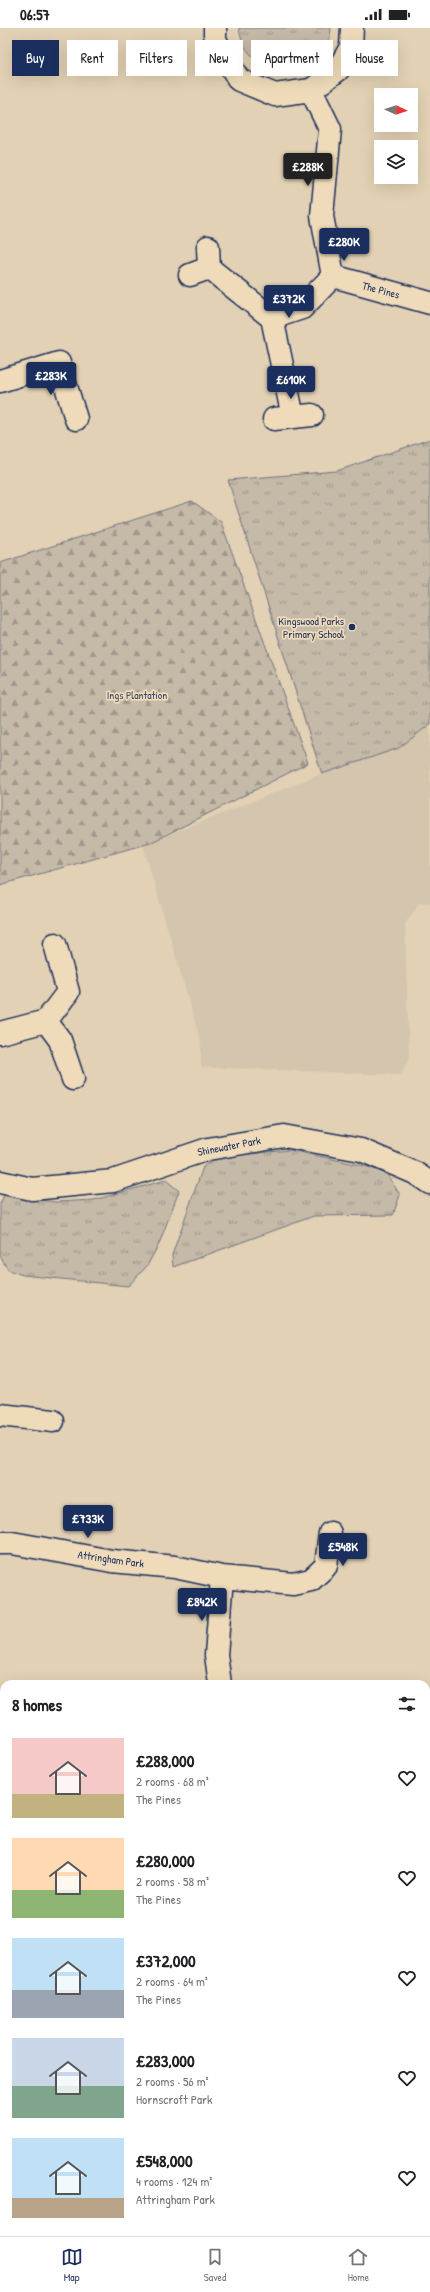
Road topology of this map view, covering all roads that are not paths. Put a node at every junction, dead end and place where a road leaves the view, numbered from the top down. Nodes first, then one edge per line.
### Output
1 (215, 28) edge
2 (352, 28) edge
3 (311, 90) junction
4 (202, 263) dead end
5 (333, 276) junction
6 (430, 303) edge
7 (272, 318) junction
8 (0, 381) edge
9 (293, 417) dead end
10 (76, 419) dead end
11 (55, 944) dead end
12 (46, 1022) junction
13 (0, 1032) edge
14 (73, 1079) dead end
15 (0, 1182) edge
16 (430, 1184) edge
17 (0, 1415) edge
18 (53, 1421) dead end
19 (330, 1533) dead end
20 (0, 1543) edge
21 (222, 1578) junction
22 (219, 1680) edge

1 - 3 street
2 - 3 street
3 - 5 street
4 - 7 street
5 - 6 street, The Pines
5 - 7 street
7 - 9 street
8 - 10 street
11 - 12 street
12 - 13 street
12 - 14 street
15 - 16 street, Shinewater Park
17 - 18 street
19 - 21 street
20 - 21 street, Attringham Park
21 - 22 street

